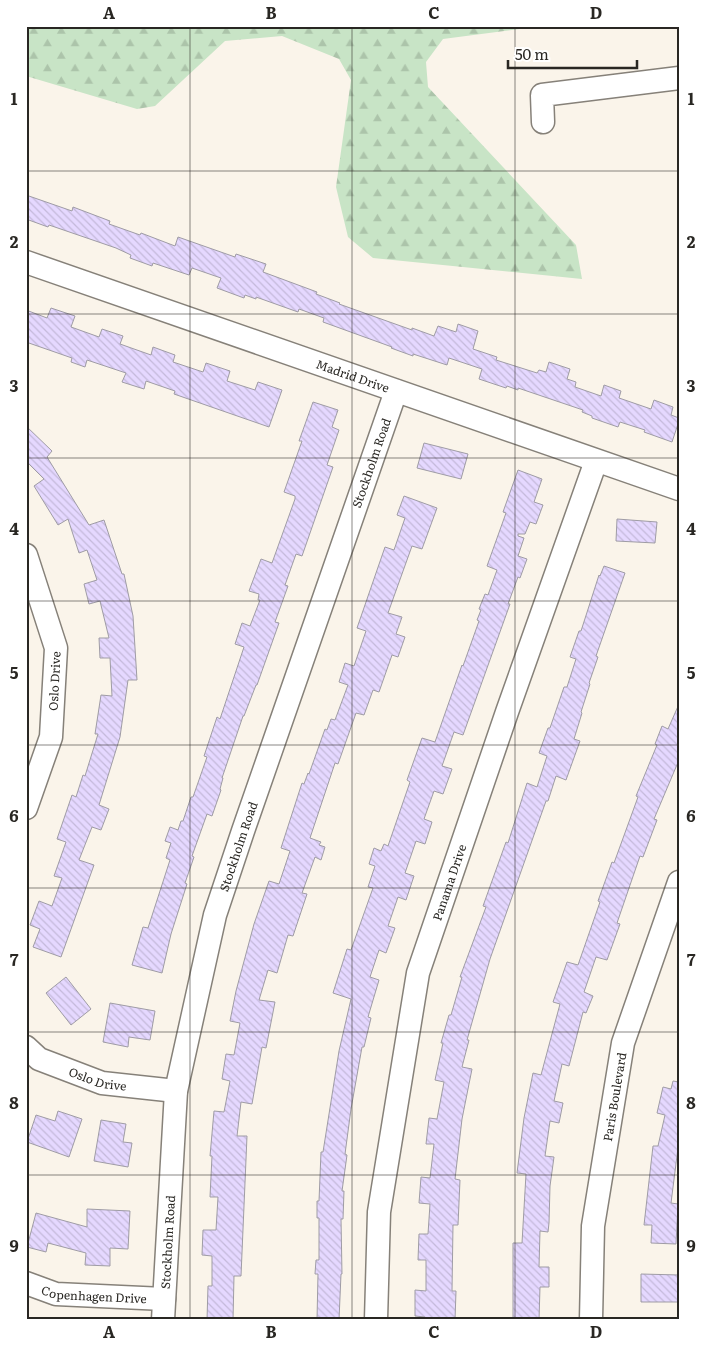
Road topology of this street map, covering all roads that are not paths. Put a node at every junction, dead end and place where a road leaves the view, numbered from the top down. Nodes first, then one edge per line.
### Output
1 (679, 78) edge
2 (543, 122) dead end
3 (26, 262) edge
4 (396, 391) junction
5 (596, 461) junction
6 (679, 489) edge
7 (26, 555) edge
8 (26, 808) edge
9 (679, 882) edge
10 (26, 1047) edge
11 (176, 1091) junction
12 (26, 1283) edge
13 (163, 1310) edge
14 (376, 1320) edge
15 (591, 1320) edge

1 - 2 street
3 - 4 street, Madrid Drive
4 - 5 street, Madrid Drive
4 - 11 street, Stockholm Road
5 - 6 street, Madrid Drive
5 - 14 street, Panama Drive
7 - 8 street, Oslo Drive
9 - 15 street, Paris Boulevard
10 - 11 street, Oslo Drive
11 - 13 street, Stockholm Road
12 - 13 street, Copenhagen Drive

